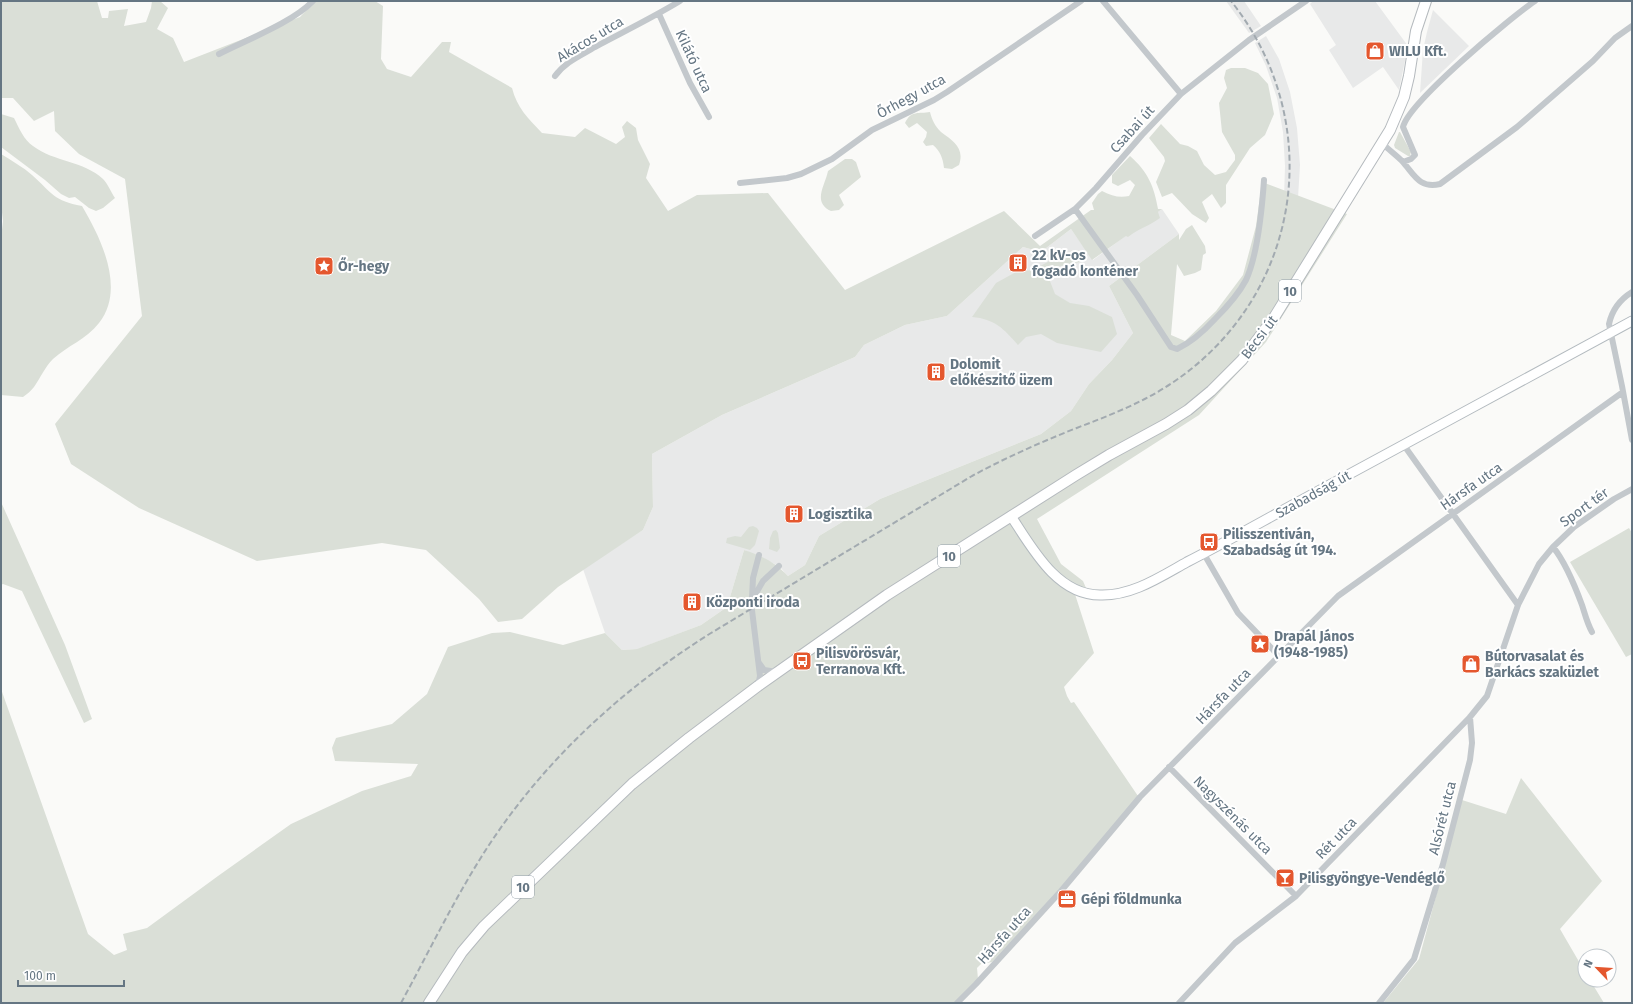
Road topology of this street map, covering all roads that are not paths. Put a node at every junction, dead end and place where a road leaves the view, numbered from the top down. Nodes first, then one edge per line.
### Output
1 (313, 1) edge
2 (680, 1) edge
3 (1081, 1) edge
4 (1103, 1) edge
5 (1306, 1) edge
6 (1426, 1) edge
7 (1535, 1) edge
8 (659, 14) junction
9 (1632, 26) edge
10 (218, 54) dead end
11 (555, 76) dead end
12 (1181, 94) junction
13 (709, 117) dead end
14 (1382, 144) junction
15 (1403, 162) junction
16 (1264, 180) dead end
17 (740, 183) dead end
18 (1075, 209) junction
19 (1035, 236) dead end
20 (1632, 292) edge
21 (1632, 321) edge
22 (1609, 333) junction
23 (1623, 392) junction
24 (1632, 440) edge
25 (1403, 444) junction
26 (1632, 489) edge
27 (1452, 514) junction
28 (1011, 516) junction
29 (1553, 547) junction
30 (1204, 554) junction
31 (759, 555) dead end
32 (1540, 564) joint
33 (779, 566) dead end
34 (751, 602) junction
35 (1518, 605) junction
36 (1592, 632) dead end
37 (1279, 656) junction
38 (759, 663) junction
39 (777, 672) junction
40 (758, 686) junction
41 (1470, 717) junction
42 (1169, 767) junction
43 (1296, 896) junction
44 (429, 1003) edge
45 (957, 1003) edge
46 (1179, 1003) edge
47 (1379, 1003) edge

1 - 10 street
2 - 8 street, Akácos utca
3 - 17 street, Őrhegy utca
4 - 12 street
5 - 12 street, Csabai út
6 - 14 main road, Bécsi út / 10
7 - 15 street
8 - 11 street, Akácos utca
8 - 13 street, Kilátó utca
9 - 15 street
12 - 18 street, Csabai út
14 - 15 street
14 - 28 main road, Bécsi út / 10
16 - 18 street
18 - 19 street, Csabai út
20 - 22 street
21 - 22 main road, Szabadság út
22 - 23 street
22 - 25 main road, Szabadság út
23 - 24 street
23 - 27 street, Hársfa utca
25 - 27 street
25 - 30 main road, Szabadság út
26 - 29 street, Sport tér
27 - 35 street
27 - 37 street, Hársfa utca
28 - 30 main road, Szabadság út
28 - 39 main road, 10
29 - 32 street, Sport tér
29 - 36 street
30 - 37 street
31 - 34 street
32 - 35 street, Rét utca
33 - 34 street
34 - 38 street
35 - 41 street, Rét utca
37 - 42 street, Hársfa utca
38 - 39 street
38 - 40 street
39 - 40 main road, 10
40 - 44 main road, 10
41 - 43 street, Rét utca
41 - 47 street, Alsórét utca
42 - 43 street, Nagyszénás utca
42 - 45 street, Hársfa utca
43 - 46 street, Rét utca

